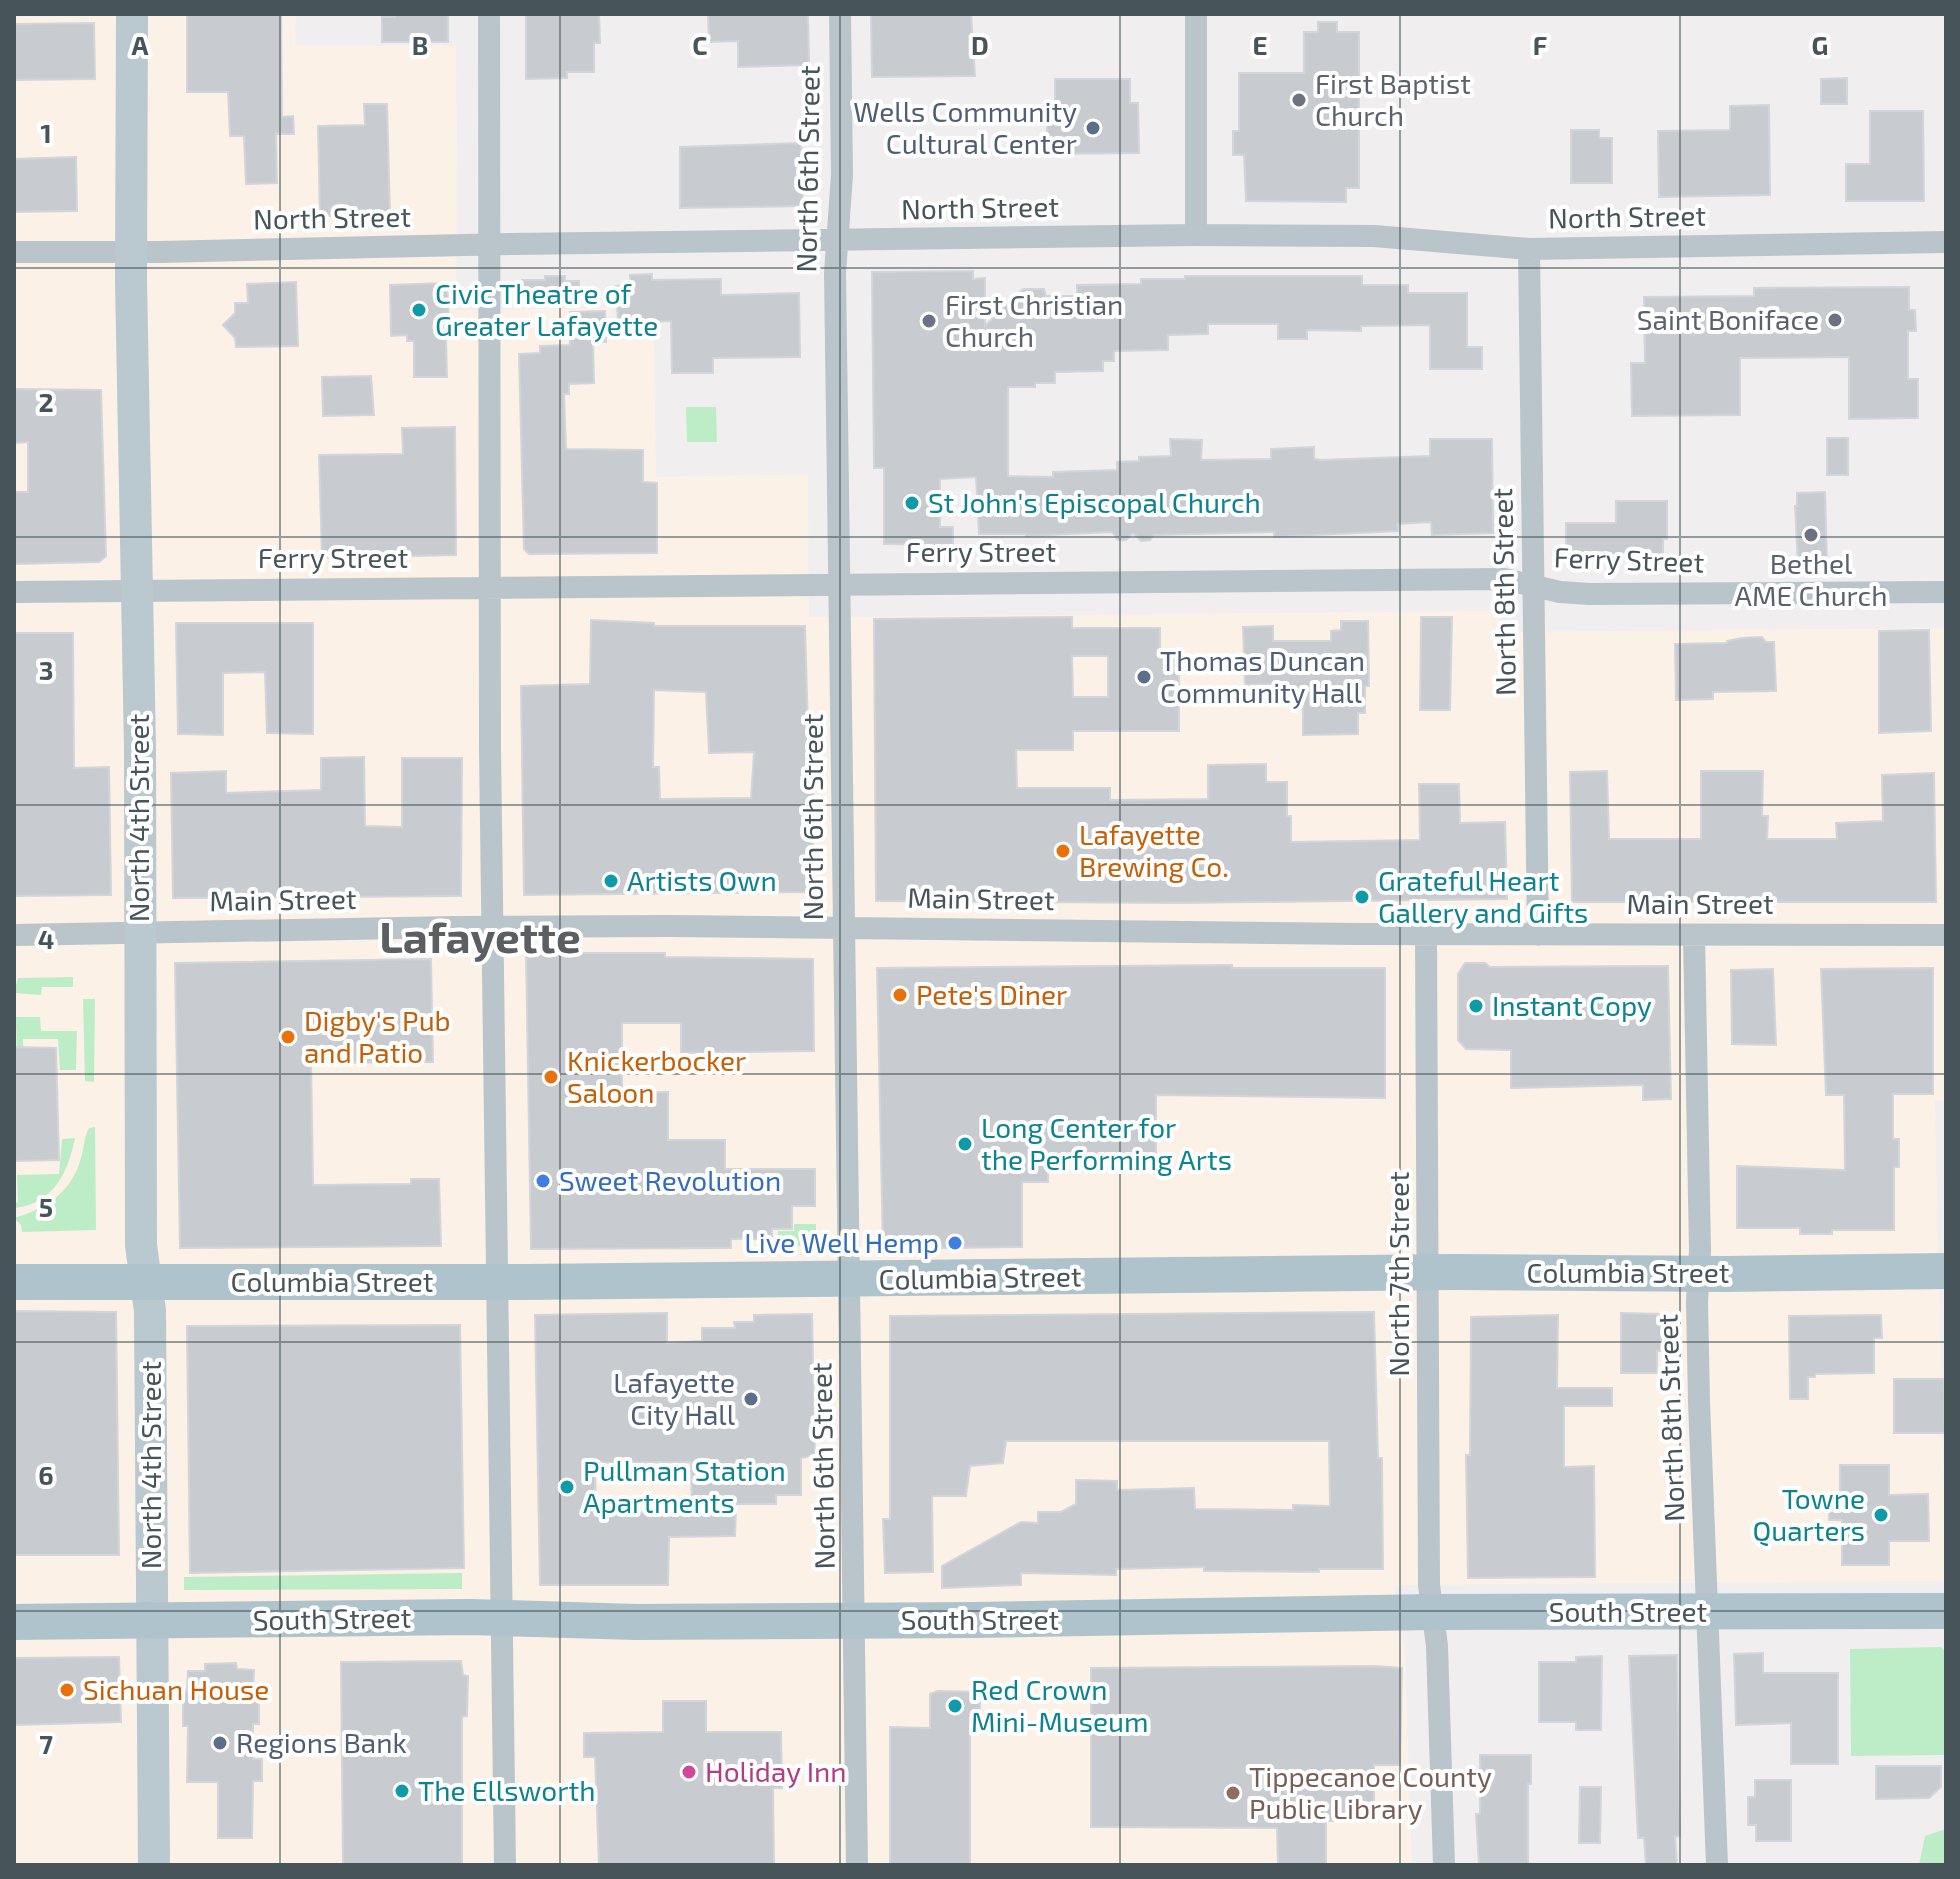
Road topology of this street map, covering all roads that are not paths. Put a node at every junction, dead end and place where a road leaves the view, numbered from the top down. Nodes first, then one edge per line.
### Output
1 (132, 14) edge
2 (489, 14) edge
3 (840, 14) edge
4 (1196, 14) edge
5 (1196, 235) junction
6 (838, 239) junction
7 (1946, 242) edge
8 (490, 244) junction
9 (1529, 249) junction
10 (14, 252) edge
11 (131, 252) junction
12 (840, 584) junction
13 (1532, 585) junction
14 (489, 587) junction
15 (137, 590) junction
16 (14, 592) edge
17 (1946, 592) edge
18 (492, 927) junction
19 (843, 927) junction
20 (140, 933) junction
21 (14, 935) edge
22 (1426, 935) junction
23 (1538, 935) junction
24 (1694, 935) junction
25 (1946, 935) edge
26 (1946, 1271) edge
27 (1429, 1273) junction
28 (1699, 1273) junction
29 (849, 1279) junction
30 (14, 1282) edge
31 (145, 1282) junction
32 (497, 1282) junction
33 (1946, 1611) edge
34 (1433, 1612) junction
35 (1706, 1612) junction
36 (500, 1617) junction
37 (153, 1620) junction
38 (856, 1621) junction
39 (14, 1622) edge
40 (154, 1865) edge
41 (505, 1865) edge
42 (857, 1865) edge
43 (1444, 1865) edge
44 (1717, 1865) edge

1 - 11 street, North 4th Street
2 - 8 street
3 - 6 street, North 6th Street
4 - 5 street
5 - 6 street, North Street
5 - 9 street, North Street
6 - 8 street, North Street
6 - 12 street, North 6th Street
7 - 9 street, North Street
8 - 11 street, North Street
8 - 14 street
9 - 13 street, North 8th Street
10 - 11 street, North Street
11 - 15 street, North 4th Street
12 - 13 street, Ferry Street
12 - 14 street, Ferry Street
12 - 19 street, North 6th Street
13 - 17 street, Ferry Street
13 - 23 street, North 8th Street
14 - 15 street, Ferry Street
14 - 18 street
15 - 16 street, Ferry Street
15 - 20 street, North 4th Street
18 - 19 street, Main Street
18 - 20 street, Main Street
18 - 32 street
19 - 22 street, Main Street
19 - 29 street, North 6th Street
20 - 21 street, Main Street
20 - 31 street, North 4th Street
22 - 23 street, Main Street
22 - 27 street, North 7th Street
23 - 24 street, Main Street
24 - 25 street, Main Street
24 - 28 street, North 8th Street
26 - 28 main road, Columbia Street
27 - 28 main road, Columbia Street
27 - 29 main road, Columbia Street
27 - 34 street, North 7th Street
28 - 35 street, North 8th Street
29 - 32 main road, Columbia Street
29 - 38 street, North 6th Street
30 - 31 main road, Columbia Street
31 - 32 main road, Columbia Street
31 - 37 street, North 4th Street
32 - 36 street
33 - 35 main road, South Street
34 - 35 main road, South Street
34 - 38 main road, South Street
34 - 43 street, North 7th Street
35 - 44 street, North 8th Street
36 - 37 main road, South Street
36 - 38 main road, South Street
36 - 41 street
37 - 39 main road, South Street
37 - 40 street, North 4th Street
38 - 42 street, North 6th Street

